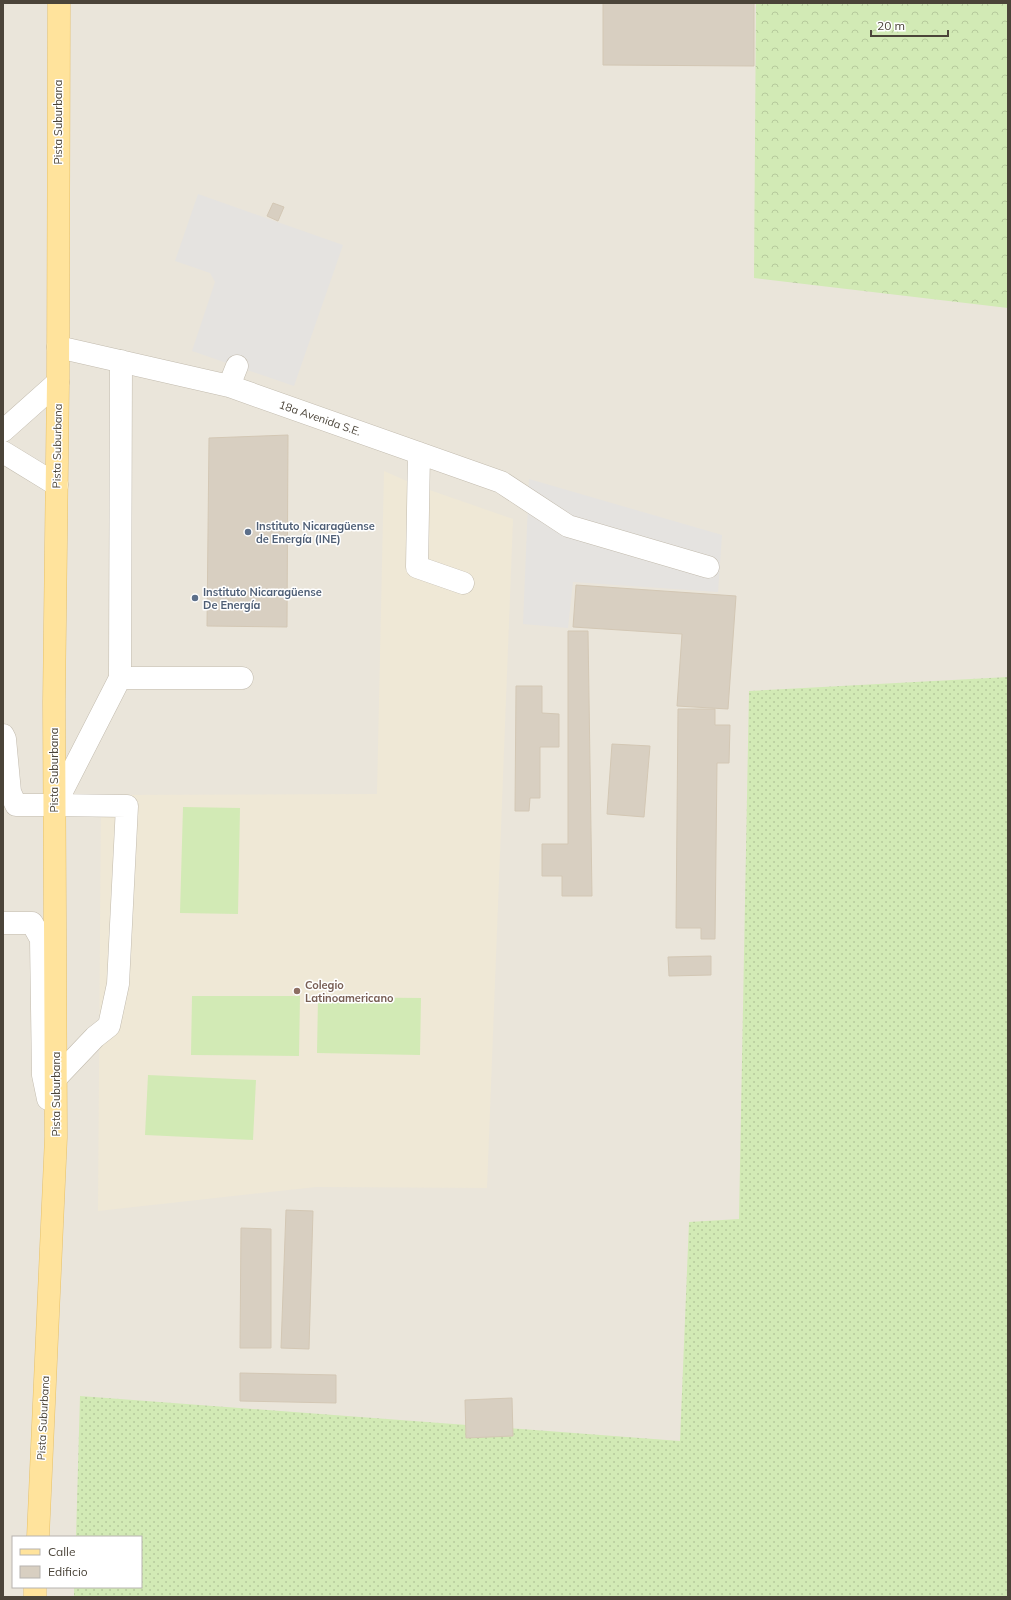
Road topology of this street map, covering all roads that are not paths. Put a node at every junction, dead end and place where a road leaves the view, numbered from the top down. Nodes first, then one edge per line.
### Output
1 (58, 3) edge
2 (58, 347) junction
3 (121, 361) junction
4 (237, 366) dead end
5 (58, 382) junction
6 (229, 386) junction
7 (3, 431) edge
8 (3, 452) edge
9 (419, 453) junction
10 (57, 485) junction
11 (708, 567) dead end
12 (463, 583) dead end
13 (120, 678) junction
14 (242, 678) dead end
15 (3, 735) edge
16 (55, 805) junction
17 (3, 923) edge
18 (56, 1078) junction
19 (56, 1137) junction
20 (38, 1536) edge

1 - 2 main road, Pista Suburbana
2 - 3 street, 18a Avenida S.E.
2 - 5 main road, Pista Suburbana
3 - 6 street, 18a Avenida S.E.
3 - 13 street
4 - 6 street
5 - 7 street
5 - 10 main road, Pista Suburbana
6 - 9 street, 18a Avenida S.E.
8 - 10 street
9 - 11 street, 18a Avenida S.E.
9 - 12 street
10 - 16 main road, Pista Suburbana
13 - 14 street
13 - 16 street
15 - 16 street
16 - 18 main road, Pista Suburbana
16 - 18 street
17 - 19 street
18 - 19 main road, Pista Suburbana
19 - 20 main road, Pista Suburbana

